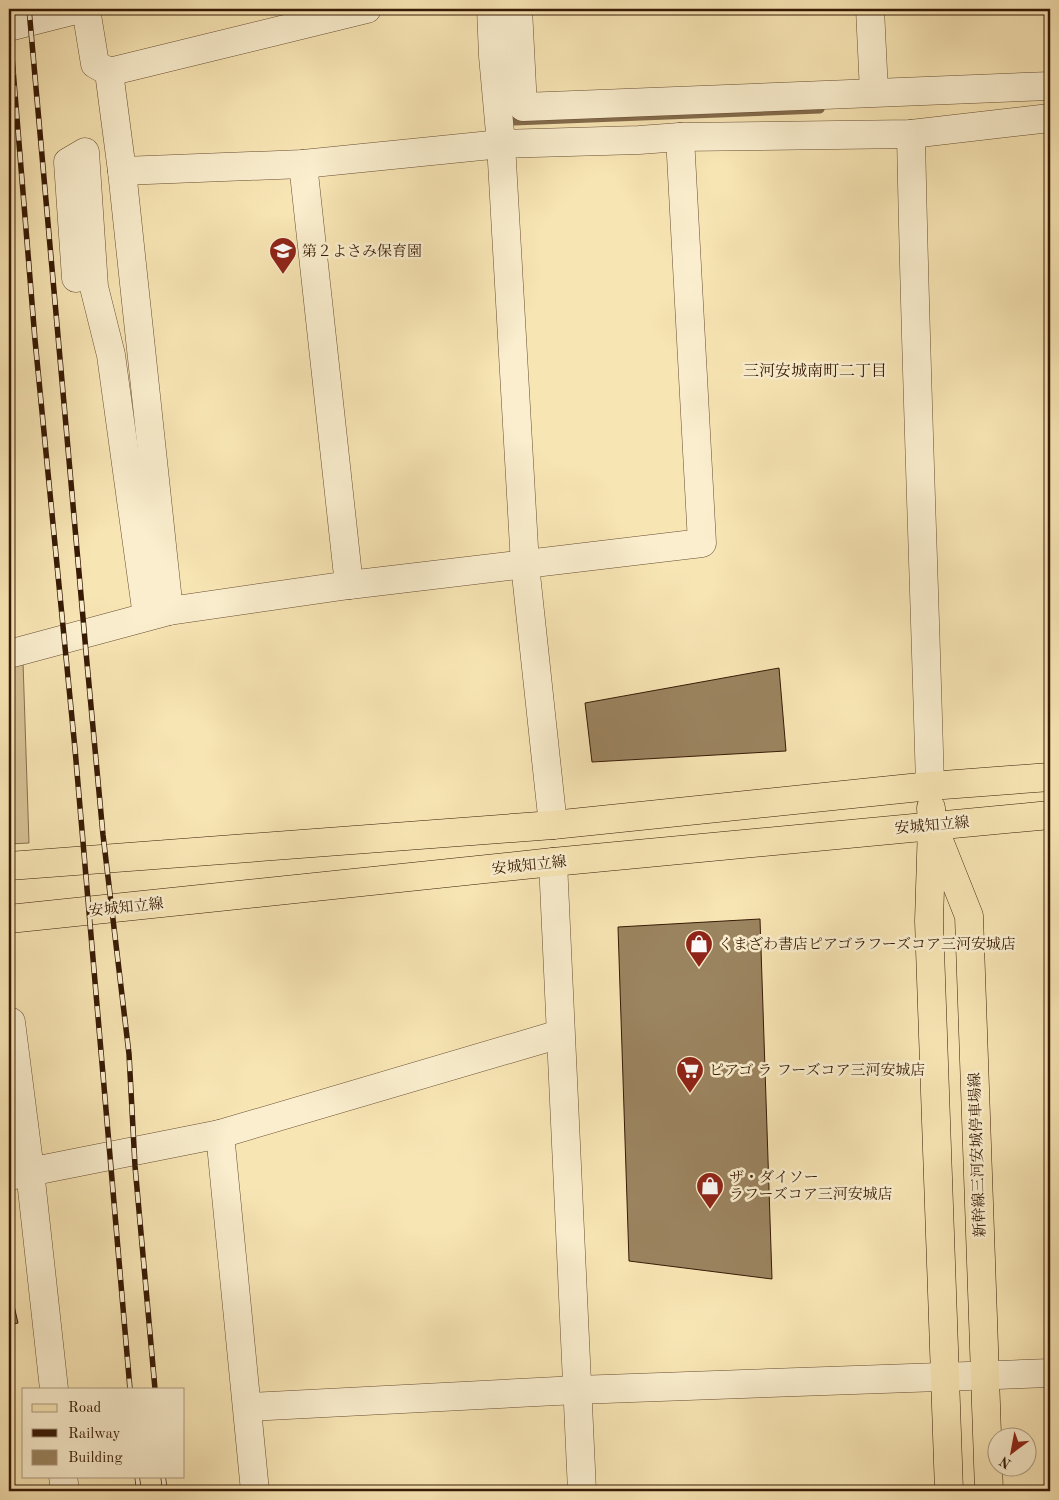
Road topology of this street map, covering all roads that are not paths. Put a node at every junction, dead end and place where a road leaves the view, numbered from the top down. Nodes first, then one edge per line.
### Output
1 (80, 9) edge
2 (86, 9) edge
3 (366, 9) edge
4 (491, 9) edge
5 (518, 9) edge
6 (870, 9) edge
7 (9, 27) edge
8 (109, 72) junction
9 (1050, 86) edge
10 (874, 92) junction
11 (1050, 118) edge
12 (911, 134) junction
13 (680, 137) junction
14 (501, 144) junction
15 (303, 164) junction
16 (122, 172) junction
17 (76, 278) dead end
18 (525, 565) junction
19 (349, 585) junction
20 (158, 613) junction
21 (9, 654) edge
22 (1050, 776) edge
23 (930, 786) junction
24 (1050, 814) edge
25 (553, 825) junction
26 (932, 825) junction
27 (553, 862) junction
28 (9, 866) edge
29 (9, 919) edge
30 (9, 1020) edge
31 (560, 1034) junction
32 (220, 1134) junction
33 (19, 1174) edge
34 (1050, 1373) edge
35 (985, 1375) junction
36 (944, 1377) junction
37 (54, 1388) edge
38 (577, 1390) junction
39 (248, 1407) junction
40 (63, 1478) edge
41 (65, 1491) edge
42 (255, 1491) edge
43 (582, 1491) edge
44 (949, 1491) edge
45 (989, 1491) edge

1 - 7 street
2 - 8 street
3 - 8 street
4 - 14 street
5 - 10 street
6 - 10 street
8 - 16 street
9 - 10 street
11 - 12 street
12 - 13 street
12 - 23 street
13 - 14 street
13 - 18 street
14 - 15 street
14 - 18 street
15 - 16 street
15 - 19 street
16 - 20 street
17 - 20 street
18 - 19 street
18 - 25 street
19 - 20 street
20 - 21 street
22 - 23 main road
23 - 25 main road
23 - 26 main road, 新幹線三河安城停車場線
24 - 26 main road, 安城知立線
25 - 28 main road
26 - 27 main road, 安城知立線
26 - 35 main road, 新幹線三河安城停車場線
26 - 36 main road, 新幹線三河安城停車場線
27 - 29 main road, 安城知立線
27 - 31 street
30 - 33 street
31 - 32 street
31 - 38 street
32 - 33 street
32 - 39 street
33 - 37 street
34 - 35 street
35 - 36 street
35 - 45 main road, 新幹線三河安城停車場線
36 - 38 street
36 - 44 main road, 新幹線三河安城停車場線
38 - 39 street
38 - 43 street
39 - 42 street
40 - 41 street

